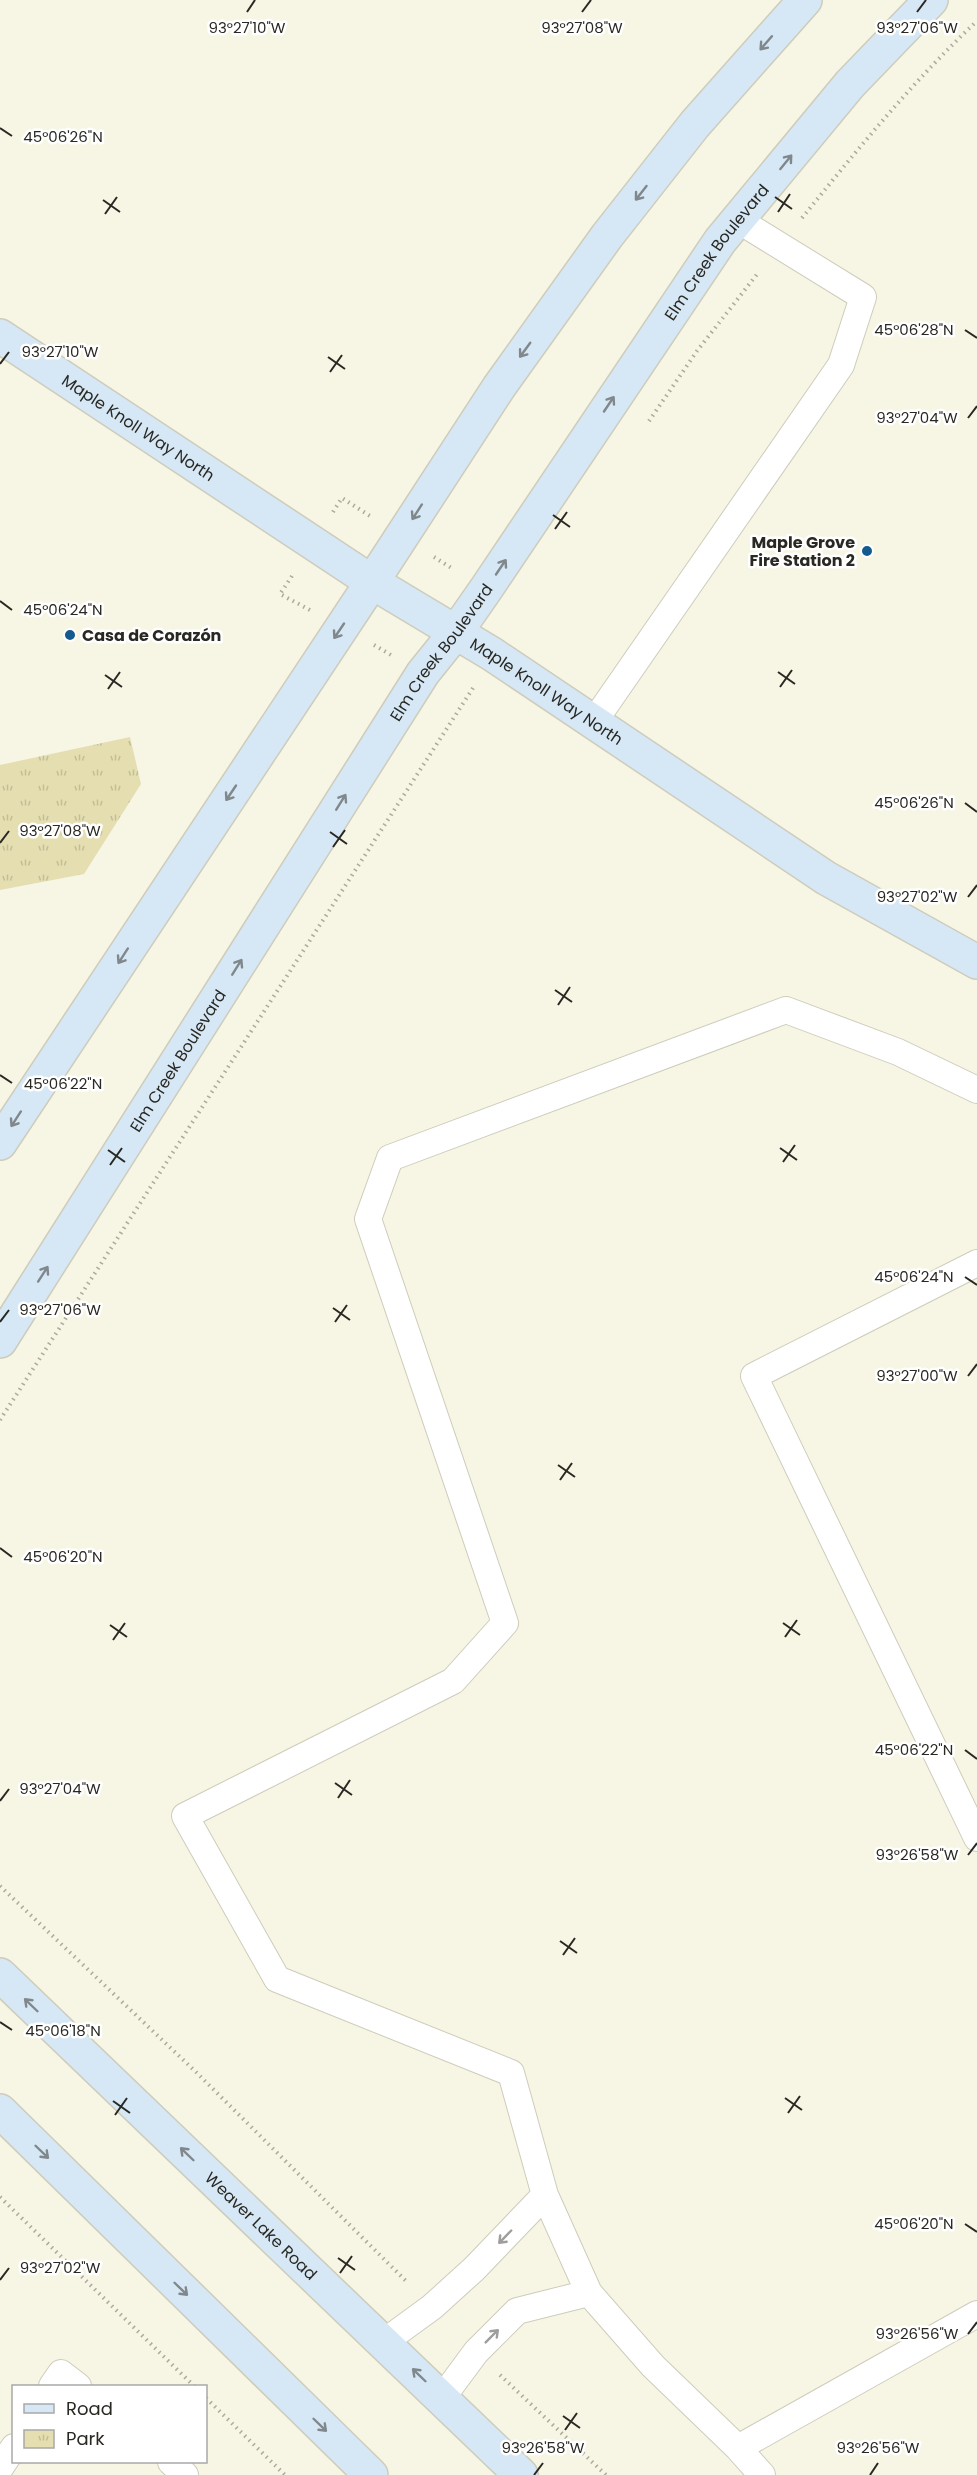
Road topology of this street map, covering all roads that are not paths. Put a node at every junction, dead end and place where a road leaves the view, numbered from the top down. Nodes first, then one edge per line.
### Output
1 (806, 0) edge
2 (931, 0) edge
3 (738, 220) junction
4 (0, 336) edge
5 (372, 582) junction
6 (456, 632) junction
7 (593, 723) junction
8 (977, 962) edge
9 (977, 1090) edge
10 (0, 1143) edge
11 (977, 1263) edge
12 (0, 1341) edge
13 (977, 1838) edge
14 (0, 1975) edge
15 (0, 2111) edge
16 (545, 2195) junction
17 (590, 2293) junction
18 (977, 2314) edge
19 (384, 2342) junction
20 (442, 2398) junction
21 (738, 2448) junction
22 (12, 2450) edge
23 (0, 2468) edge
24 (371, 2475) edge
25 (521, 2475) edge
26 (762, 2475) edge

1 -> 5 main road
3 -> 2 main road, Elm Creek Boulevard
6 -> 3 main road, Elm Creek Boulevard
3 - 7 lane
4 - 5 main road, Maple Knoll Way North
5 - 6 main road, Maple Knoll Way North
5 -> 10 main road
6 - 7 main road, Maple Knoll Way North
12 -> 6 main road, Elm Creek Boulevard
7 - 8 main road, Maple Knoll Way North
9 - 16 lane
11 - 13 lane
19 -> 14 main road, Weaver Lake Road
15 -> 24 main road
16 - 17 lane
16 -> 19 lane
20 -> 17 lane
17 - 21 lane
18 - 21 lane
20 -> 19 main road, Weaver Lake Road
20 - 25 main road, Weaver Lake Road
21 - 26 lane
22 - 23 lane

